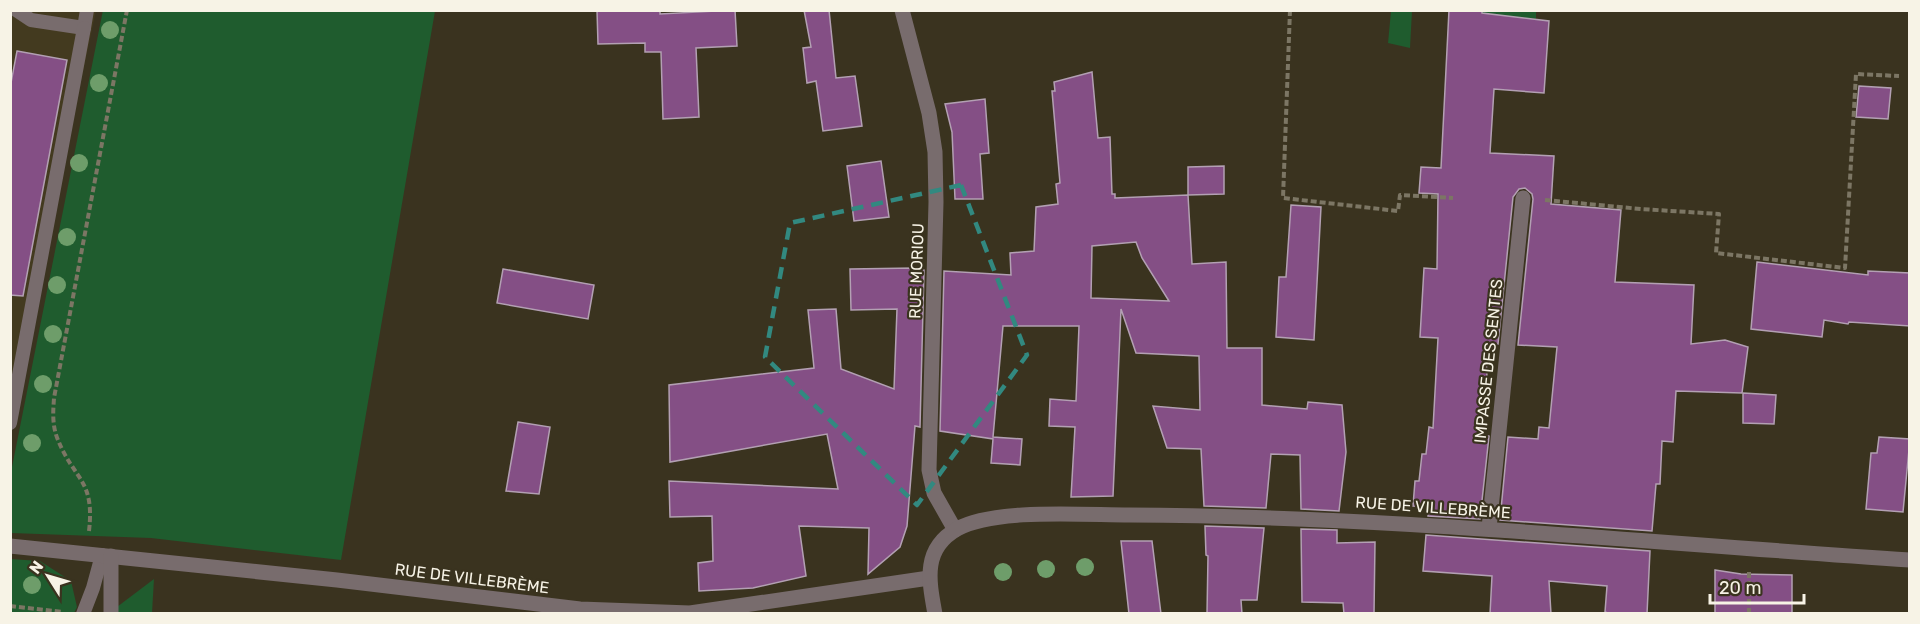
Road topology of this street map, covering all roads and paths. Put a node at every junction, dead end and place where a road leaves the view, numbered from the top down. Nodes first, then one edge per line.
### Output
1 (16, 10) edge
2 (87, 10) edge
3 (127, 10) edge
4 (902, 10) edge
5 (1290, 10) edge
6 (84, 28) junction
7 (1899, 76) dead end
8 (1453, 198) dead end
9 (1523, 198) joint
10 (10, 423) edge
11 (1489, 528) junction
12 (955, 530) junction
13 (10, 546) edge
14 (86, 554) junction
15 (106, 556) junction
16 (1910, 560) edge
17 (1749, 565) dead end
18 (929, 578) junction
19 (10, 606) edge
20 (67, 612) edge
21 (83, 614) edge
22 (111, 614) edge
23 (935, 614) edge
24 (1749, 614) edge

1 - 6 lane
2 - 6 lane
3 - 14 path
4 - 12 street, RUE MORIOU
5 - 8 path
6 - 10 lane
7 - 9 path
9 - 11 street, IMPASSE DES SENTES
11 - 12 street, RUE DE VILLEBRÈME
11 - 16 street, RUE DE VILLEBRÈME
12 - 18 street
13 - 14 street, RUE DE VILLEBRÈME
14 - 15 street, RUE DE VILLEBRÈME
15 - 18 street, RUE DE VILLEBRÈME
15 - 21 lane
15 - 22 street
17 - 24 path
18 - 23 street
19 - 20 path

